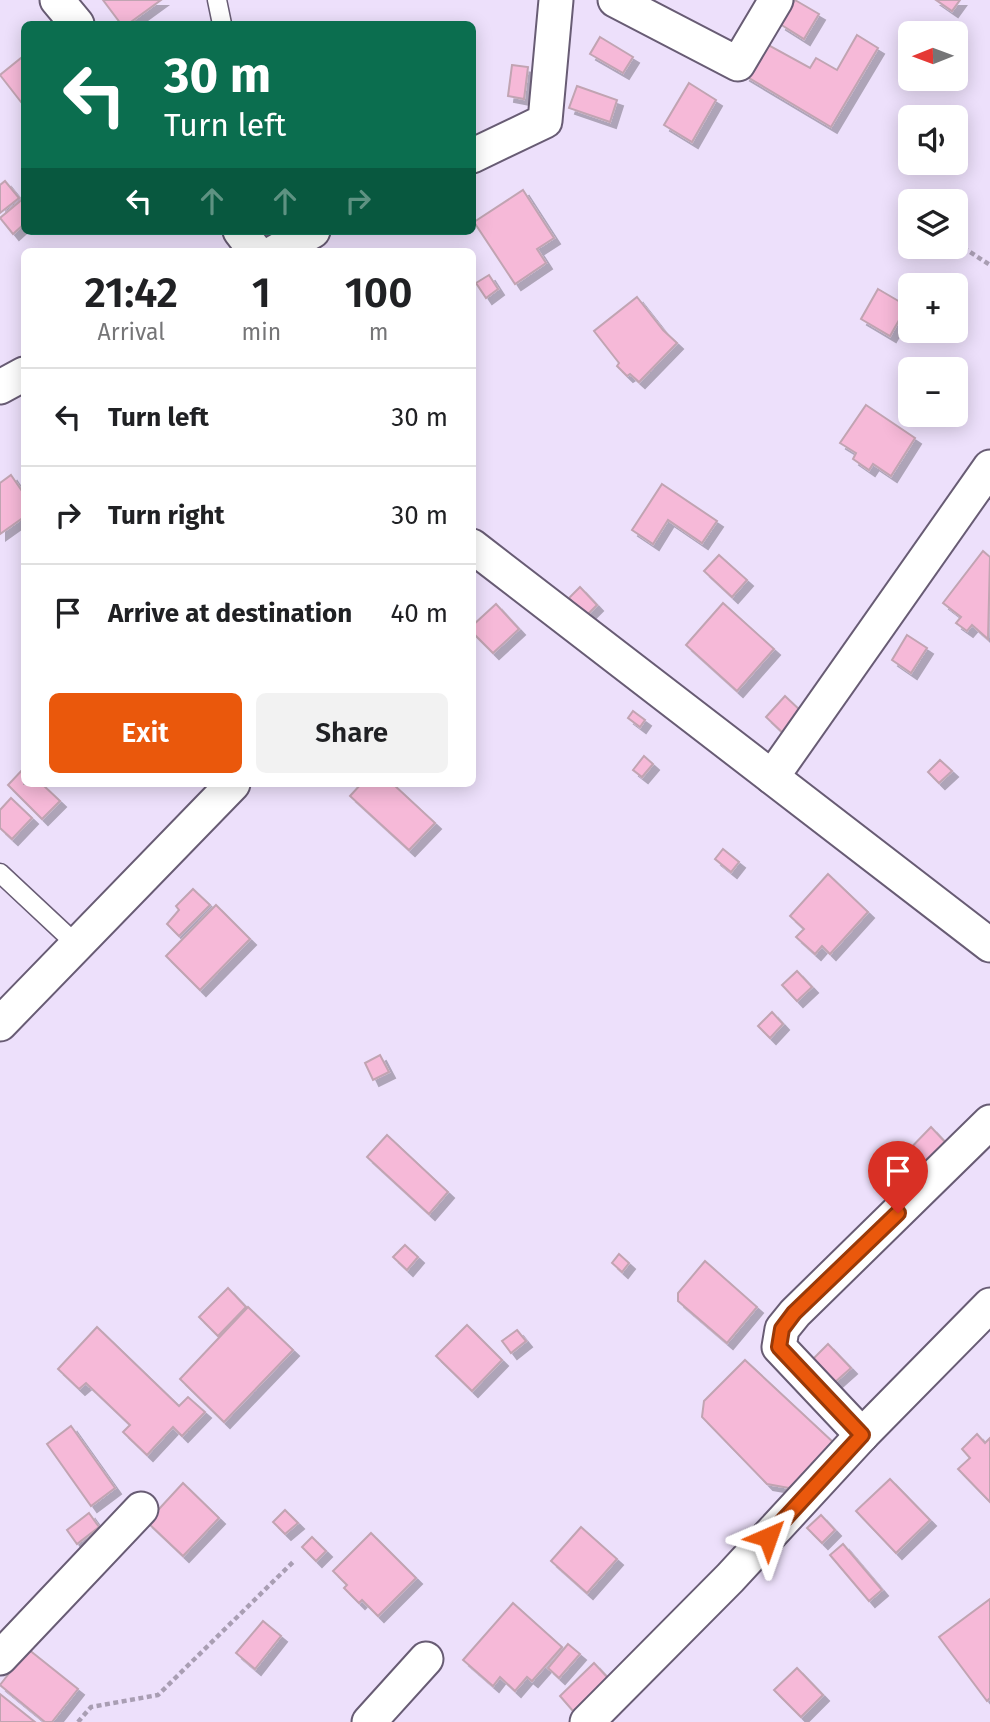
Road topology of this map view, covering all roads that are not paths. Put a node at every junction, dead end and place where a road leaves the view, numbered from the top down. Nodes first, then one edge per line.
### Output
1 (58, 0) edge
2 (218, 0) edge
3 (615, 0) edge
4 (776, 0) edge
5 (549, 2) edge
6 (75, 21) edge
7 (222, 21) edge
8 (476, 154) edge
9 (244, 235) edge
10 (306, 235) edge
11 (255, 248) edge
12 (282, 248) edge
13 (21, 376) edge
14 (0, 387) edge
15 (990, 467) edge
16 (476, 550) edge
17 (772, 777) junction
18 (230, 787) edge
19 (0, 873) edge
20 (76, 944) junction
21 (990, 945) edge
22 (0, 1024) edge
23 (990, 1122) edge
24 (990, 1305) edge
25 (862, 1435) junction
26 (141, 1509) dead end
27 (0, 1658) edge
28 (426, 1660) dead end
29 (369, 1722) edge
30 (587, 1722) edge

1 - 6 street
2 - 7 lane
3 - 4 street
5 - 8 street
9 - 11 street
10 - 12 street
13 - 14 street
15 - 17 street
16 - 17 street
17 - 21 street
18 - 20 street
19 - 20 lane
20 - 22 street
23 - 25 street
24 - 25 street
25 - 30 street
26 - 27 street
28 - 29 street

